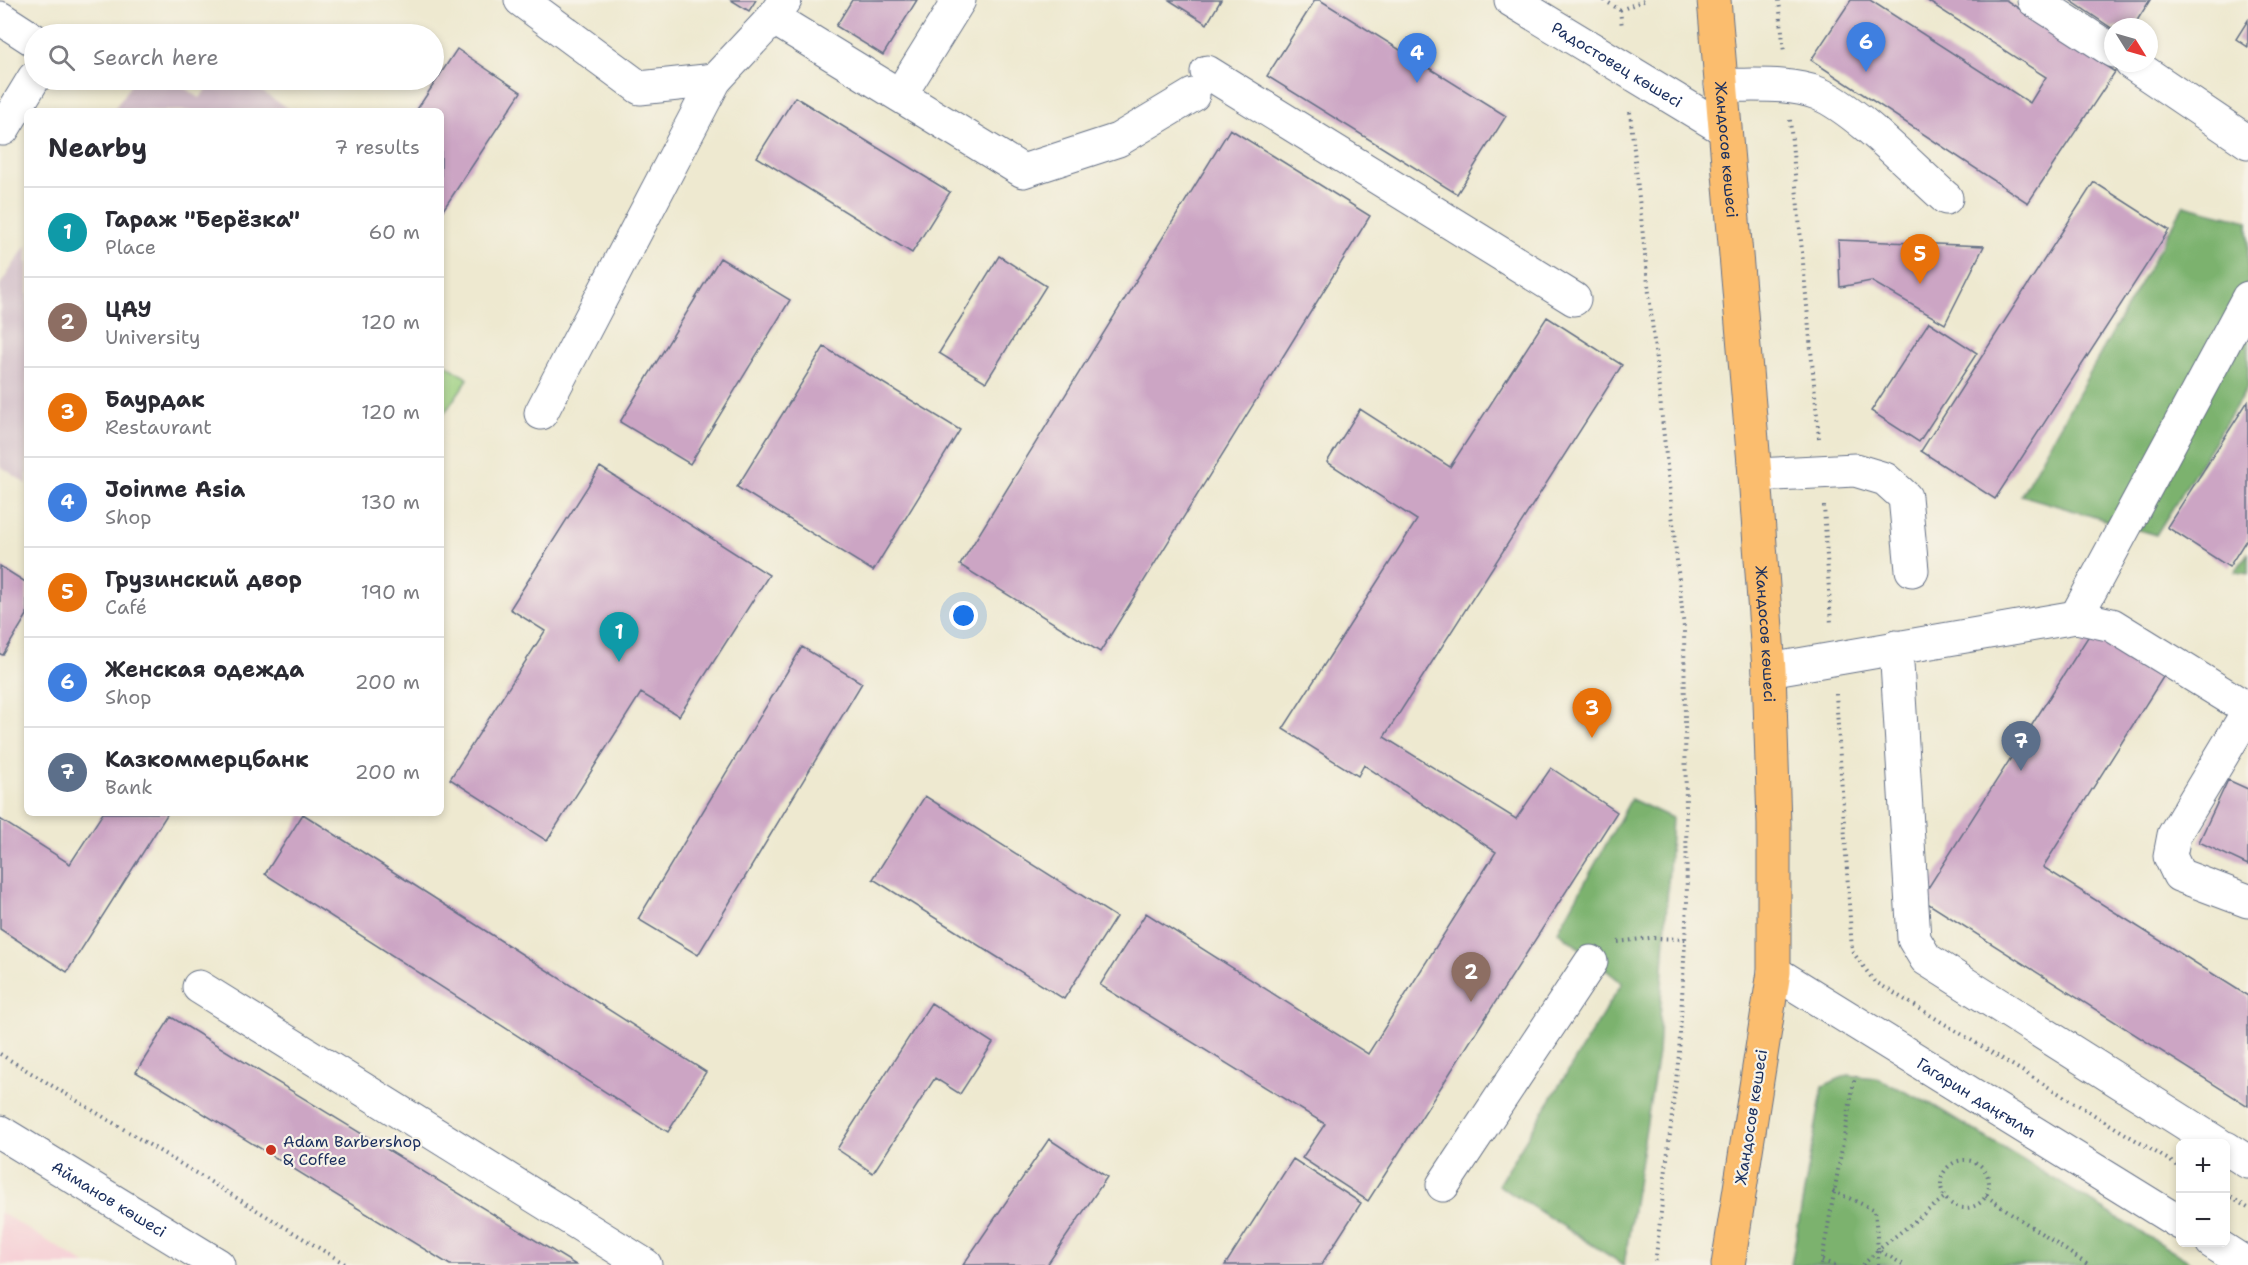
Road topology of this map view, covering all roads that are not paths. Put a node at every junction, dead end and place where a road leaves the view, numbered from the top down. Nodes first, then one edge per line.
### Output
1 (521, 0) edge
2 (959, 0) edge
3 (1511, 0) edge
4 (1714, 0) edge
5 (2034, 0) edge
6 (779, 9) edge
7 (0, 18) edge
8 (24, 34) edge
9 (2104, 45) edge
10 (2144, 72) edge
11 (716, 80) junction
12 (1721, 85) junction
13 (27, 90) edge
14 (900, 95) junction
15 (0, 127) edge
16 (1724, 129) junction
17 (2248, 142) edge
18 (1946, 198) dead end
19 (2248, 298) edge
20 (1574, 299) dead end
21 (541, 413) dead end
22 (1755, 475) junction
23 (1912, 570) dead end
24 (2076, 617) junction
25 (1896, 647) junction
26 (1769, 670) junction
27 (2248, 711) edge
28 (2248, 900) edge
29 (1591, 962) road end
30 (1774, 972) junction
31 (200, 987) dead end
32 (0, 1132) edge
33 (2212, 1139) edge
34 (2230, 1151) edge
35 (2248, 1162) edge
36 (1443, 1185) dead end
37 (2176, 1220) edge
38 (2220, 1247) edge
39 (219, 1265) edge
40 (645, 1265) edge
41 (1728, 1265) edge
42 (2248, 1265) edge

1 - 11 street
2 - 14 street
3 - 16 street, Радостовец көшесі
4 - 12 main road, Жандосов көшесі
5 - 9 street
6 - 11 street
6 - 14 street
7 - 8 street
10 - 17 street
11 - 21 street
12 - 16 main road, Жандосов көшесі
12 - 18 street
13 - 15 street
14 - 20 street
16 - 22 main road, Жандосов көшесі
19 - 24 street
22 - 23 street
22 - 26 main road, Жандосов көшесі
24 - 25 street
24 - 27 street
25 - 26 street
25 - 33 street
26 - 30 main road, Жандосов көшесі
27 - 28 street
29 - 36 street
30 - 37 street, Гагарин даңғылы
30 - 41 main road, Жандосов көшесі
31 - 40 street
32 - 39 street, Айманов көшесі
34 - 35 street
38 - 42 street

